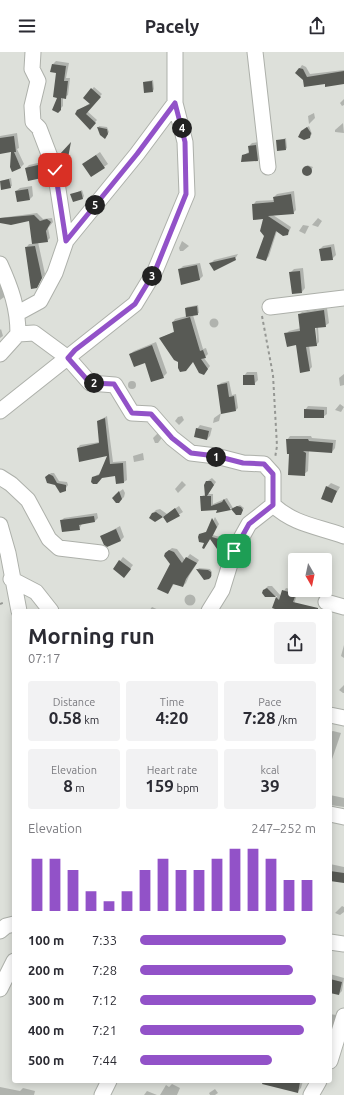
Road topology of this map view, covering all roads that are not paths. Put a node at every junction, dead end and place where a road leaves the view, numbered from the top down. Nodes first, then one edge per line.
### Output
1 (33, 52) edge
2 (175, 52) edge
3 (255, 52) edge
4 (175, 103) junction
5 (268, 167) dead end
6 (66, 241) junction
7 (0, 264) edge
8 (344, 298) edge
9 (270, 307) road end
10 (18, 313) junction
11 (18, 334) junction
12 (0, 354) edge
13 (68, 358) junction
14 (0, 411) edge
15 (0, 477) edge
16 (273, 505) junction
17 (0, 524) edge
18 (344, 536) edge
19 (101, 553) dead end
20 (12, 579) junction
21 (326, 602) dead end
22 (344, 608) edge
23 (19, 609) edge
24 (49, 609) edge
25 (210, 609) edge
26 (332, 715) edge
27 (344, 718) edge
28 (332, 814) edge
29 (344, 817) edge
30 (12, 924) edge
31 (0, 931) edge
32 (332, 942) edge
33 (344, 944) edge
34 (12, 965) edge
35 (0, 988) edge
36 (344, 1016) edge
37 (334, 1059) edge
38 (318, 1083) edge
39 (311, 1095) edge

1 - 6 street
2 - 4 street
3 - 5 street
4 - 6 street
4 - 13 street
6 - 10 street
7 - 10 street
8 - 9 street
10 - 11 street
11 - 12 street
11 - 13 street
13 - 14 street
13 - 16 street
15 - 19 street
16 - 18 street
16 - 25 street
17 - 20 street
20 - 23 street
20 - 24 street
21 - 22 street
26 - 27 street
28 - 29 street
30 - 31 street
32 - 33 street
34 - 35 street
36 - 37 street
38 - 39 street

